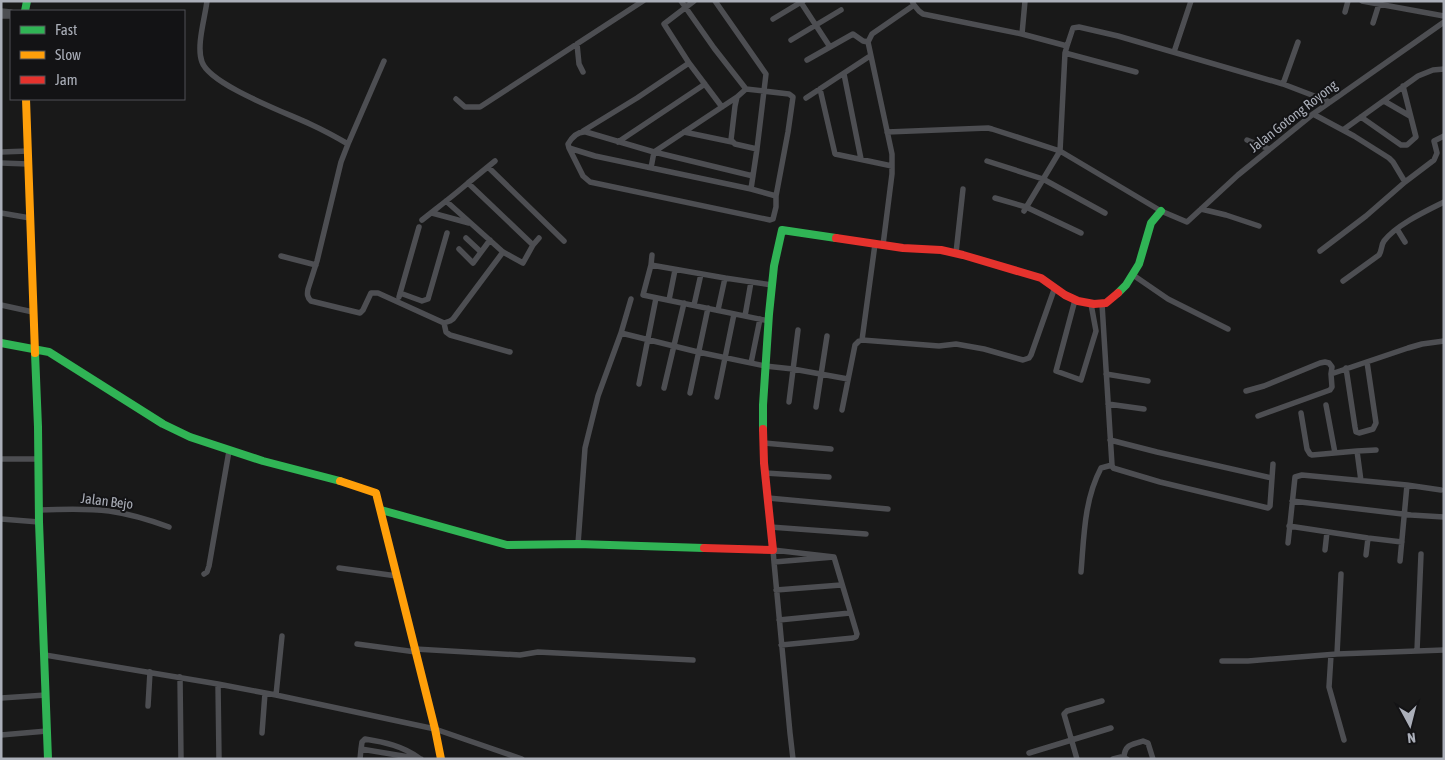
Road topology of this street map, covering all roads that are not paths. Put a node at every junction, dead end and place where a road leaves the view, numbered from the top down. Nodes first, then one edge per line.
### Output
1 (207, 1) edge
2 (643, 1) edge
3 (681, 1) edge
4 (694, 1) edge
5 (715, 1) edge
6 (1025, 1) edge
7 (1191, 1) edge
8 (1348, 1) edge
9 (1362, 1) edge
10 (801, 2) edge
11 (913, 3) edge
12 (1379, 4) junction
13 (686, 7) junction
14 (841, 10) dead end
15 (1345, 12) dead end
16 (1444, 16) edge
17 (774, 19) dead end
18 (1444, 22) edge
19 (1373, 23) dead end
20 (816, 26) junction
21 (1022, 34) junction
22 (791, 40) dead end
23 (868, 42) junction
24 (1298, 42) dead end
25 (576, 44) junction
26 (1067, 46) junction
27 (830, 47) junction
28 (1174, 52) junction
29 (1065, 53) junction
30 (870, 56) junction
31 (807, 60) dead end
32 (384, 61) dead end
33 (690, 63) junction
34 (1444, 69) edge
35 (583, 72) dead end
36 (1136, 72) dead end
37 (844, 74) junction
38 (705, 84) junction
39 (1283, 84) junction
40 (1403, 86) junction
41 (746, 89) junction
42 (820, 89) junction
43 (764, 91) junction
44 (737, 97) junction
45 (806, 98) dead end
46 (456, 99) dead end
47 (26, 100) edge
48 (1384, 101) junction
49 (1330, 102) junction
50 (722, 107) junction
51 (1313, 114) junction
52 (1410, 116) junction
53 (1361, 117) junction
54 (1343, 130) junction
55 (583, 131) junction
56 (684, 132) junction
57 (887, 132) junction
58 (1444, 136) edge
59 (1247, 140) dead end
60 (618, 142) junction
61 (732, 142) junction
62 (348, 144) junction
63 (570, 148) junction
64 (757, 148) junction
65 (1270, 149) junction
66 (28, 151) junction
67 (1060, 151) junction
68 (1, 152) edge
69 (654, 152) junction
70 (862, 159) junction
71 (495, 161) dead end
72 (987, 161) dead end
73 (1, 163) edge
74 (28, 164) junction
75 (892, 166) junction
76 (488, 167) junction
77 (651, 168) junction
78 (752, 176) junction
79 (1043, 179) junction
80 (1405, 182) junction
81 (468, 183) junction
82 (751, 189) junction
83 (963, 189) dead end
84 (776, 196) junction
85 (995, 198) dead end
86 (446, 201) junction
87 (1444, 202) edge
88 (1025, 209) junction
89 (1201, 209) junction
90 (1161, 211) junction
91 (432, 213) junction
92 (1105, 213) dead end
93 (1, 214) edge
94 (30, 218) junction
95 (471, 223) junction
96 (1259, 226) dead end
97 (1397, 229) junction
98 (447, 233) dead end
99 (1081, 233) dead end
100 (466, 238) dead end
101 (539, 238) dead end
102 (490, 240) junction
103 (564, 241) dead end
104 (1405, 242) dead end
105 (879, 244) junction
106 (533, 245) junction
107 (459, 249) dead end
108 (1320, 251) dead end
109 (481, 252) junction
110 (503, 252) junction
111 (956, 253) junction
112 (652, 255) dead end
113 (281, 256) dead end
114 (316, 265) junction
115 (651, 265) junction
116 (675, 270) junction
117 (701, 274) junction
118 (1133, 275) junction
119 (725, 278) junction
120 (1343, 281) dead end
121 (751, 282) junction
122 (772, 285) junction
123 (1055, 287) junction
124 (400, 293) junction
125 (656, 298) junction
126 (631, 299) dead end
127 (669, 300) junction
128 (1075, 300) junction
129 (397, 302) junction
130 (684, 303) junction
131 (1091, 304) junction
132 (1102, 304) junction
133 (1, 305) edge
134 (694, 306) junction
135 (708, 308) junction
136 (718, 310) junction
137 (33, 312) junction
138 (734, 314) junction
139 (745, 316) junction
140 (764, 320) junction
141 (444, 323) junction
142 (1228, 329) dead end
143 (798, 330) dead end
144 (621, 333) junction
145 (827, 336) dead end
146 (648, 339) junction
147 (862, 340) junction
148 (1444, 341) edge
149 (1, 343) edge
150 (673, 345) junction
151 (34, 349) junction
152 (510, 352) dead end
153 (698, 352) junction
154 (726, 357) junction
155 (1367, 362) junction
156 (751, 363) junction
157 (765, 366) junction
158 (1346, 368) junction
159 (793, 369) junction
160 (821, 374) junction
161 (1106, 374) junction
162 (1331, 374) junction
163 (848, 379) junction
164 (1148, 381) dead end
165 (638, 384) dead end
166 (664, 388) dead end
167 (1246, 391) dead end
168 (690, 393) dead end
169 (718, 397) dead end
170 (790, 402) dead end
171 (1108, 404) junction
172 (1326, 406) dead end
173 (816, 407) dead end
174 (1144, 409) dead end
175 (842, 410) dead end
176 (1301, 413) dead end
177 (1258, 416) dead end
178 (1110, 440) junction
179 (764, 443) junction
180 (831, 449) dead end
181 (1376, 450) dead end
182 (229, 451) junction
183 (1358, 451) junction
184 (1335, 453) junction
185 (1, 458) edge
186 (38, 460) junction
187 (1273, 464) dead end
188 (1112, 465) junction
189 (765, 472) junction
190 (829, 477) dead end
191 (1272, 478) junction
192 (1361, 481) junction
193 (1407, 485) junction
194 (1441, 490) dead end
195 (768, 498) junction
196 (1292, 501) junction
197 (888, 509) dead end
198 (39, 510) junction
199 (381, 510) junction
200 (1405, 514) junction
201 (1444, 517) edge
202 (1, 519) edge
203 (39, 522) junction
204 (1289, 526) junction
205 (169, 527) dead end
206 (770, 527) junction
207 (1327, 532) junction
208 (866, 534) dead end
209 (1368, 538) junction
210 (1402, 542) junction
211 (1288, 543) dead end
212 (578, 544) junction
213 (773, 550) junction
214 (1325, 550) dead end
215 (1421, 554) dead end
216 (1366, 555) dead end
217 (834, 557) junction
218 (1400, 561) dead end
219 (774, 562) junction
220 (339, 568) dead end
221 (1081, 572) dead end
222 (204, 574) dead end
223 (1341, 574) dead end
224 (397, 576) junction
225 (841, 585) junction
226 (776, 590) junction
227 (850, 613) junction
228 (779, 620) junction
229 (282, 636) dead end
230 (357, 644) dead end
231 (781, 645) junction
232 (416, 650) junction
233 (1444, 650) edge
234 (1417, 651) junction
235 (1334, 654) junction
236 (45, 655) junction
237 (693, 660) dead end
238 (1222, 661) dead end
239 (150, 672) junction
240 (180, 677) junction
241 (218, 684) junction
242 (265, 693) junction
243 (46, 695) junction
244 (276, 695) junction
245 (1, 698) edge
246 (1102, 701) dead end
247 (148, 706) dead end
248 (435, 728) junction
249 (1111, 728) dead end
250 (47, 731) junction
251 (262, 733) dead end
252 (1, 735) edge
253 (1071, 740) junction
254 (1344, 740) dead end
255 (361, 749) junction
256 (1029, 752) dead end
257 (1126, 758) edge
258 (48, 759) edge
259 (181, 759) edge
260 (219, 759) edge
261 (360, 759) edge
262 (420, 759) edge
263 (441, 759) edge
264 (522, 759) edge
265 (793, 759) edge
266 (1076, 759) edge
267 (1113, 759) edge
268 (1154, 759) edge

1 - 62 street
2 - 25 street
3 - 13 street
4 - 13 street
5 - 43 street
6 - 21 street
7 - 28 street
8 - 15 street
9 - 12 street
10 - 17 street
10 - 20 street
11 - 21 street
11 - 23 street
12 - 16 street
12 - 19 street
13 - 33 street
13 - 41 street
14 - 20 street
18 - 49 street, Jalan Gotong Royong
20 - 22 street
20 - 27 street
21 - 26 street
23 - 27 street
23 - 30 street
24 - 39 street
25 - 35 street
25 - 46 street
26 - 28 street
26 - 29 street
27 - 31 street
28 - 39 street
29 - 36 street
29 - 67 street
30 - 37 street
30 - 57 street
32 - 62 street
33 - 38 street
33 - 55 street
34 - 40 street
37 - 42 street
37 - 70 street
38 - 50 street
38 - 60 street
39 - 49 street
40 - 48 street
40 - 52 street
41 - 43 street
41 - 44 street
42 - 45 street
42 - 70 street
43 - 64 street
43 - 84 street
44 - 50 street
44 - 61 street
47 - 66 main road
48 - 52 street
48 - 53 street
49 - 51 street, Jalan Gotong Royong
50 - 56 street
51 - 54 street
51 - 65 street, Jalan Gotong Royong
52 - 53 street
53 - 54 street
54 - 80 street
55 - 60 street
55 - 63 street
56 - 61 street
56 - 69 street
57 - 67 street
57 - 75 street
58 - 80 street
59 - 65 street
60 - 69 street
61 - 64 street
62 - 114 street
63 - 77 street
63 - 84 street
64 - 78 street
65 - 89 street, Jalan Gotong Royong
66 - 68 street
66 - 74 main road
67 - 79 street
67 - 90 street
69 - 77 street
69 - 78 street
70 - 75 street
71 - 76 street
72 - 79 street
73 - 74 street
74 - 94 main road
75 - 105 street
76 - 81 street
76 - 103 street
77 - 82 street
78 - 82 street
79 - 88 street
79 - 92 street
80 - 108 street
81 - 86 street
81 - 106 street
82 - 84 street
83 - 111 street
85 - 88 street
86 - 91 street
86 - 95 street
87 - 97 street
88 - 99 street
89 - 90 street, Jalan Gotong Royong
89 - 96 street
90 - 118 main road
91 - 95 street
91 - 124 street
93 - 94 street
94 - 137 main road
95 - 102 street
97 - 104 street
97 - 120 street
98 - 124 street
100 - 109 street
101 - 106 street
102 - 109 street
102 - 110 street
105 - 111 main road
105 - 122 main road
105 - 147 street
106 - 110 street
107 - 109 street
110 - 141 street
111 - 123 main road
112 - 115 street
113 - 114 street
114 - 129 street
115 - 116 street
115 - 125 street
116 - 117 street
116 - 127 street
117 - 119 street
117 - 134 street
118 - 132 main road
118 - 142 street
119 - 121 street
119 - 136 street
121 - 122 street
121 - 139 street
122 - 140 main road
123 - 128 main road
123 - 147 street
124 - 129 street
125 - 127 street
125 - 146 street
126 - 144 street
127 - 130 street
128 - 131 main road
128 - 131 street
129 - 141 street
130 - 134 street
130 - 150 street
131 - 132 main road
132 - 161 street
133 - 137 street
134 - 135 street
135 - 136 street
135 - 153 street
136 - 138 street
137 - 151 main road
138 - 139 street
138 - 154 street
139 - 140 street
140 - 156 street
140 - 157 main road
141 - 152 street
143 - 159 street
144 - 146 street
144 - 212 street
145 - 160 street
146 - 150 street
146 - 165 street
147 - 163 street
148 - 155 street
149 - 151 main road
150 - 153 street
150 - 166 street
151 - 182 main road
151 - 186 main road
153 - 154 street
153 - 168 street
154 - 156 street
154 - 169 street
155 - 158 street
155 - 158 street
156 - 157 street
157 - 159 street
157 - 179 main road
158 - 162 street
159 - 160 street
159 - 170 street
160 - 163 street
160 - 173 street
161 - 164 street
161 - 171 street
162 - 167 street
162 - 177 street
163 - 175 street
171 - 174 street
171 - 178 street
172 - 184 street
176 - 184 street
178 - 188 street
178 - 191 street
179 - 180 street
179 - 189 main road
181 - 183 street
182 - 199 main road
182 - 222 street
183 - 184 street
183 - 192 street
185 - 186 street
186 - 198 main road
187 - 191 street
188 - 191 street
188 - 221 street
189 - 190 street
189 - 195 main road
192 - 193 street
192 - 196 street
193 - 194 street
193 - 200 street
195 - 197 street
195 - 206 main road
196 - 200 street
196 - 204 street
198 - 203 main road
198 - 205 street, Jalan Bejo
199 - 212 main road
199 - 224 main road
200 - 201 street
200 - 210 street
202 - 203 street
203 - 236 main road
204 - 207 street
204 - 211 street
206 - 208 street
206 - 213 main road
207 - 209 street
207 - 214 street
209 - 210 street
209 - 216 street
210 - 218 street
212 - 213 main road
213 - 217 street
213 - 219 street
215 - 234 street
217 - 219 street
217 - 225 street
219 - 226 street
220 - 224 street
223 - 235 street
224 - 232 main road
225 - 226 street
225 - 227 street
226 - 228 street
227 - 228 street
227 - 231 street
228 - 231 street
229 - 244 street
230 - 232 street
231 - 265 street
232 - 237 street
232 - 248 main road
233 - 234 street
234 - 235 street
235 - 238 street
235 - 254 street
236 - 239 street
236 - 243 main road
239 - 240 street
239 - 247 street
240 - 241 street
240 - 259 street
241 - 242 street
241 - 260 street
242 - 244 street
242 - 251 street
243 - 245 street
243 - 250 main road
244 - 248 street
246 - 253 street
248 - 263 main road
248 - 264 street
249 - 253 street
250 - 252 street
250 - 258 main road
253 - 256 street
253 - 266 street
255 - 261 street
255 - 262 street
255 - 262 street
257 - 267 street
257 - 268 street

